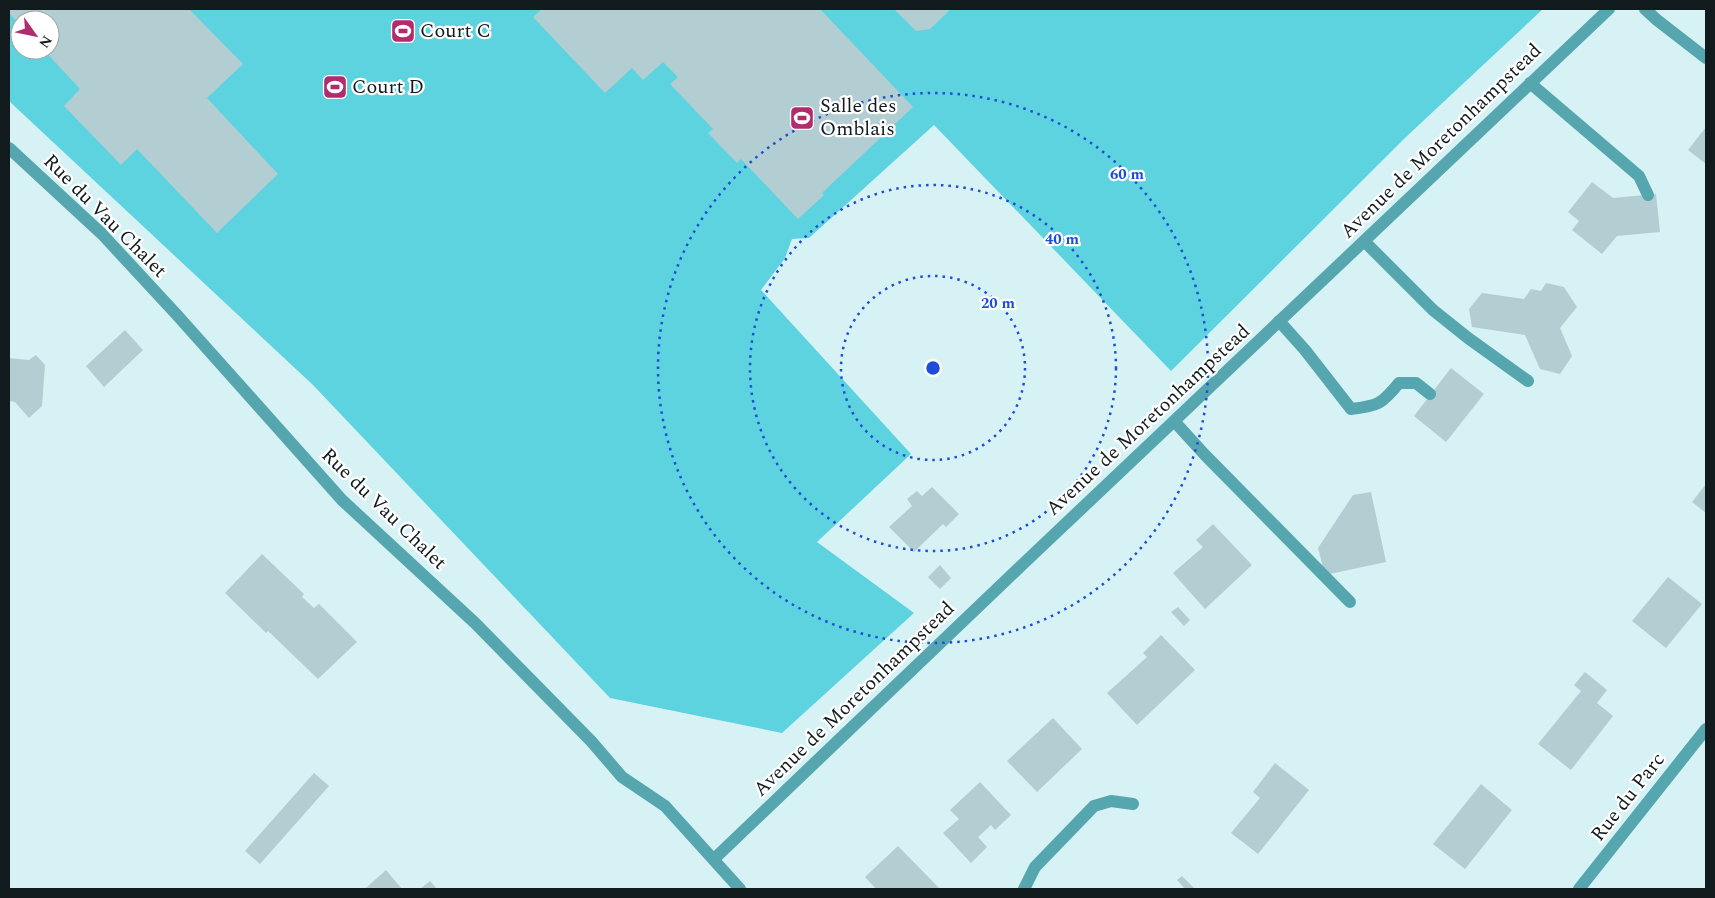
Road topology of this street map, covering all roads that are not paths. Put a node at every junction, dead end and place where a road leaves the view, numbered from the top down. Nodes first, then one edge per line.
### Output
1 (1609, 9) edge
2 (1645, 9) edge
3 (1706, 58) edge
4 (1530, 83) junction
5 (9, 148) edge
6 (1648, 195) dead end
7 (1364, 241) junction
8 (1279, 321) junction
9 (1528, 381) dead end
10 (1430, 394) dead end
11 (1174, 421) junction
12 (1350, 602) dead end
13 (1706, 729) edge
14 (1133, 804) dead end
15 (714, 859) junction
16 (740, 889) edge
17 (1024, 889) edge
18 (1579, 889) edge

1 - 4 street, Avenue de Moretonhampstead
2 - 3 street
4 - 6 street
4 - 7 street, Avenue de Moretonhampstead
5 - 15 street, Rue du Vau Chalet
7 - 8 street, Avenue de Moretonhampstead
7 - 9 street
8 - 10 street
8 - 11 street, Avenue de Moretonhampstead
11 - 12 street
11 - 15 street, Avenue de Moretonhampstead
13 - 18 street, Rue du Parc
14 - 17 street
15 - 16 street, Rue du Vau Chalet

